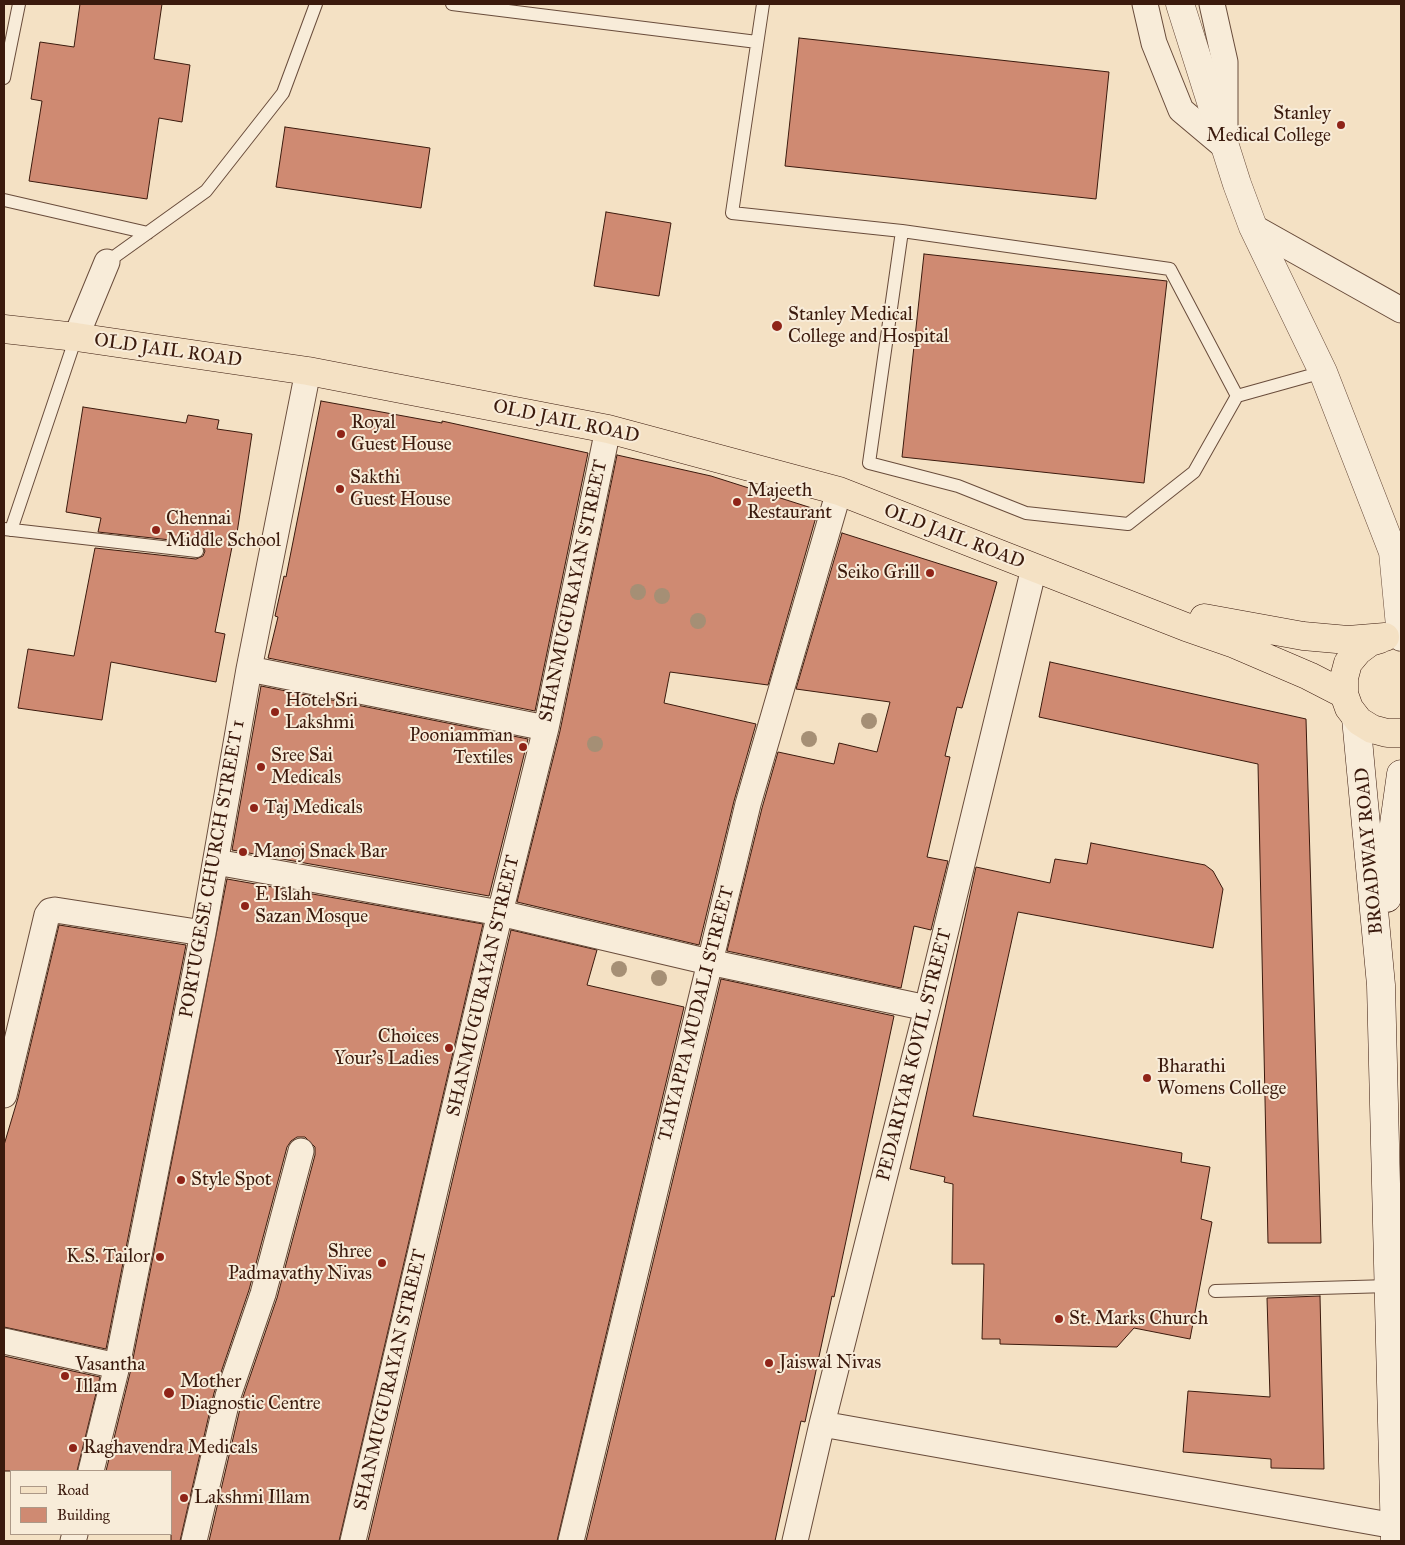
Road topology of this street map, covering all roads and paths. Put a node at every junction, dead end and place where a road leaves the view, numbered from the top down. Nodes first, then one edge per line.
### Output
1 (19, 4) edge
2 (316, 4) edge
3 (452, 4) edge
4 (763, 4) edge
5 (1145, 4) edge
6 (1180, 4) edge
7 (1212, 4) edge
8 (757, 42) junction
9 (4, 78) edge
10 (1225, 147) junction
11 (4, 200) edge
12 (1253, 227) junction
13 (902, 231) junction
14 (148, 233) junction
15 (107, 262) joint
16 (1401, 310) edge
17 (4, 329) edge
18 (76, 338) junction
19 (308, 371) junction
20 (1323, 372) junction
21 (1237, 396) junction
22 (608, 429) junction
23 (839, 491) junction
24 (7, 529) edge
25 (197, 551) dead end
26 (1034, 568) junction
27 (1108, 596) junction
28 (1396, 637) edge
29 (249, 669) junction
30 (1344, 694) junction
31 (1356, 718) junction
32 (546, 728) junction
33 (1401, 732) edge
34 (1401, 774) edge
35 (216, 862) junction
36 (500, 913) junction
37 (203, 933) junction
38 (709, 962) junction
39 (1381, 985) junction
40 (927, 1008) junction
41 (4, 1095) edge
42 (302, 1151) dead end
43 (1393, 1273) edge
44 (1215, 1291) dead end
45 (4, 1341) edge
46 (117, 1366) junction
47 (822, 1424) junction
48 (91, 1470) edge
49 (1395, 1534) edge
50 (194, 1541) edge
51 (353, 1541) edge
52 (571, 1541) edge
53 (795, 1541) edge

1 - 9 lane
2 - 14 lane
3 - 8 lane
4 - 8 lane
5 - 10 street
6 - 10 main road
7 - 10 street
8 - 13 lane
10 - 12 main road
11 - 14 lane
12 - 16 street
12 - 20 main road
13 - 21 lane
13 - 21 lane
14 - 15 lane
15 - 18 street
17 - 18 main road, OLD JAIL ROAD
18 - 19 main road, OLD JAIL ROAD
18 - 24 lane
19 - 22 main road, OLD JAIL ROAD
19 - 29 street, PORTUGESE CHURCH STREET 1
20 - 21 lane
20 - 28 main road
22 - 23 main road, OLD JAIL ROAD
22 - 32 street, SHANMUGURAYAN STREET
23 - 26 main road, OLD JAIL ROAD
23 - 38 street, TAIYAPPA MUDALI STREET
24 - 25 lane
26 - 27 main road, OLD JAIL ROAD
26 - 40 street, PEDARIYAR KOVIL STREET
27 - 28 main road, OLD JAIL ROAD
27 - 30 main road, OLD JAIL ROAD
28 - 30 main road
29 - 32 street
29 - 35 street, PORTUGESE CHURCH STREET 1
30 - 31 main road
31 - 33 main road
31 - 39 main road, BROADWAY ROAD
32 - 36 street, SHANMUGURAYAN STREET
34 - 39 main road, BROADWAY ROAD
35 - 36 street
35 - 37 street, PORTUGESE CHURCH STREET 1
36 - 38 street
36 - 51 street, SHANMUGURAYAN STREET
37 - 41 street
37 - 46 street, PORTUGESE CHURCH STREET 1
38 - 40 street
38 - 52 street, TAIYAPPA MUDALI STREET
39 - 43 main road, BROADWAY ROAD
40 - 47 street, PEDARIYAR KOVIL STREET
42 - 50 street
43 - 44 lane
43 - 49 main road, BROADWAY ROAD
45 - 46 street
46 - 48 street, PORTUGESE CHURCH STREET 1
47 - 49 street
47 - 53 street, PEDARIYAR KOVIL STREET

